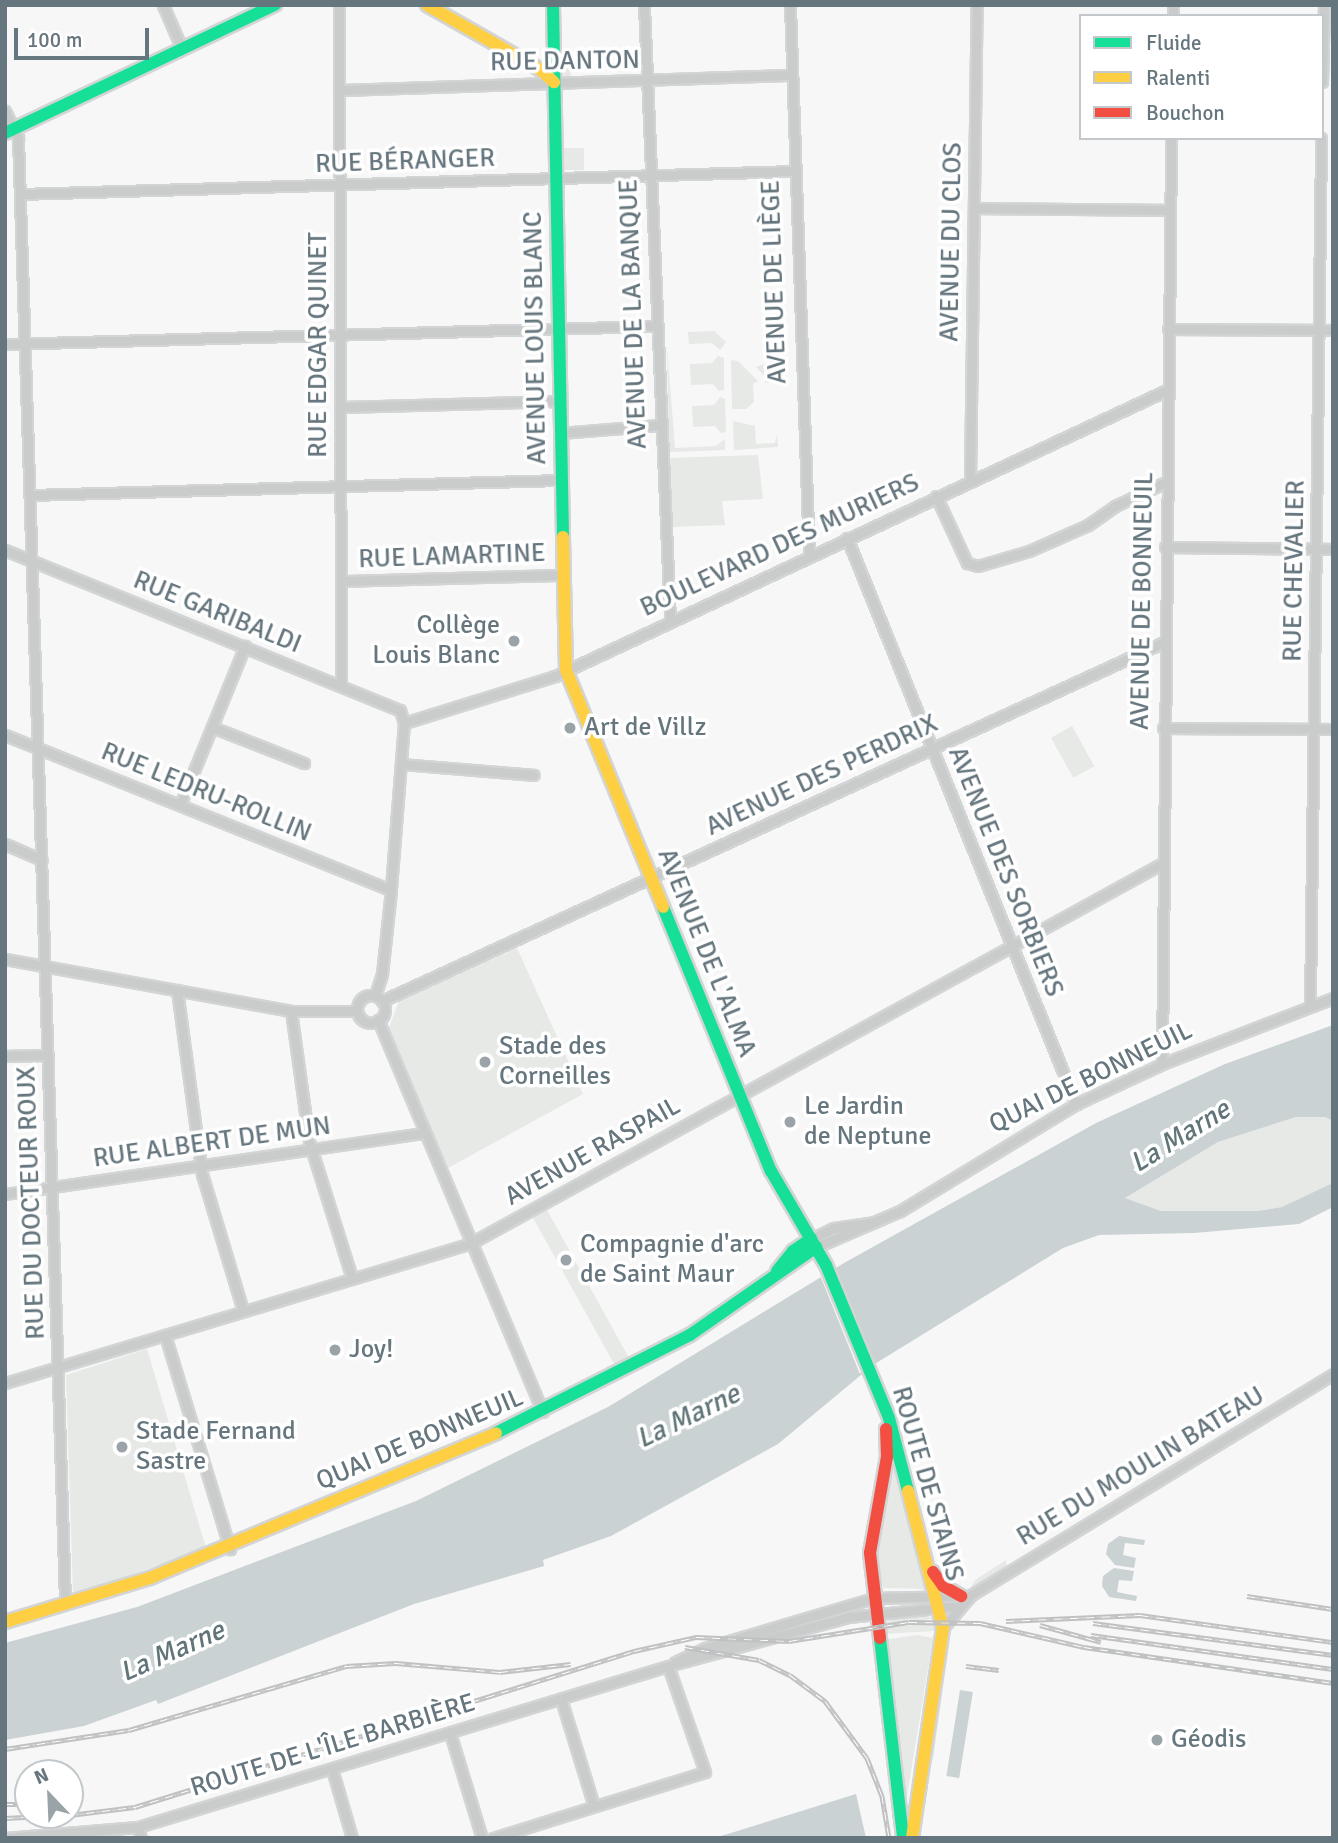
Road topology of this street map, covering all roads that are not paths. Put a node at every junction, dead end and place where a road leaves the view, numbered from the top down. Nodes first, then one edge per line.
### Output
1 (163, 5) edge
2 (275, 5) edge
3 (339, 5) edge
4 (427, 5) edge
5 (553, 5) edge
6 (644, 5) edge
7 (790, 5) edge
8 (977, 5) edge
9 (182, 49) junction
10 (792, 75) junction
11 (647, 81) junction
12 (554, 82) junction
13 (340, 90) junction
14 (5, 111) edge
15 (9, 131) edge
16 (1171, 140) edge
17 (1321, 140) edge
18 (793, 171) junction
19 (650, 177) junction
20 (556, 178) junction
21 (339, 185) junction
22 (20, 194) junction
23 (974, 208) junction
24 (1170, 210) junction
25 (654, 326) junction
26 (558, 329) junction
27 (1168, 329) junction
28 (1319, 329) junction
29 (1333, 330) edge
30 (341, 335) junction
31 (5, 344) edge
32 (24, 344) junction
33 (1167, 390) junction
34 (560, 401) junction
35 (342, 407) junction
36 (660, 425) junction
37 (561, 433) junction
38 (970, 480) junction
39 (561, 481) junction
40 (1166, 482) junction
41 (341, 487) junction
42 (30, 495) junction
43 (936, 496) junction
44 (847, 538) junction
45 (1165, 547) junction
46 (1316, 549) junction
47 (1333, 549) edge
48 (5, 550) edge
49 (809, 556) junction
50 (34, 562) junction
51 (562, 575) junction
52 (342, 581) junction
53 (670, 621) junction
54 (1164, 642) junction
55 (244, 646) junction
56 (566, 670) junction
57 (341, 685) junction
58 (404, 723) junction
59 (212, 727) junction
60 (1163, 728) junction
61 (1314, 729) junction
62 (1333, 729) edge
63 (5, 735) edge
64 (39, 748) junction
65 (932, 748) junction
66 (304, 763) dead end
67 (401, 764) junction
68 (534, 775) dead end
69 (180, 805) junction
70 (5, 844) edge
71 (42, 860) junction
72 (1161, 864) junction
73 (651, 877) junction
74 (391, 890) junction
75 (1012, 945) junction
76 (5, 959) edge
77 (44, 965) junction
78 (177, 990) junction
79 (379, 998) junction
80 (1333, 998) edge
81 (1310, 1005) junction
82 (291, 1011) junction
83 (357, 1011) junction
84 (378, 1020) junction
85 (48, 1055) junction
86 (5, 1056) edge
87 (1162, 1064) junction
88 (740, 1095) junction
89 (1076, 1104) junction
90 (425, 1133) junction
91 (313, 1150) junction
92 (201, 1166) junction
93 (52, 1187) junction
94 (5, 1194) edge
95 (471, 1242) junction
96 (814, 1243) junction
97 (352, 1278) junction
98 (243, 1311) junction
99 (165, 1335) junction
100 (58, 1367) junction
101 (1333, 1374) edge
102 (873, 1381) junction
103 (5, 1383) edge
104 (542, 1412) junction
105 (230, 1547) junction
106 (929, 1567) junction
107 (964, 1599) junction
108 (937, 1602) junction
109 (65, 1604) junction
110 (875, 1604) junction
111 (5, 1622) edge
112 (943, 1628) junction
113 (668, 1666) junction
114 (561, 1699) junction
115 (450, 1733) junction
116 (332, 1769) junction
117 (594, 1806) junction
118 (138, 1827) junction
119 (5, 1838) edge
120 (141, 1838) edge
121 (352, 1838) edge
122 (482, 1838) edge
123 (493, 1838) edge
124 (903, 1838) edge
125 (912, 1838) edge

1 - 9 street
2 - 9 main road
3 - 13 street, RUE EDGAR QUINET
4 - 12 main road
5 - 12 main road, AVENUE LOUIS BLANC
6 - 11 street, AVENUE DE LA BANQUE
7 - 10 street, AVENUE DE LIÈGE
8 - 23 street, AVENUE DU CLOS
9 - 15 main road
10 - 11 street, RUE DANTON
10 - 18 street, AVENUE DE LIÈGE
11 - 12 street, RUE DANTON
11 - 19 street, AVENUE DE LA BANQUE
12 - 13 street, RUE DANTON
12 - 20 main road, AVENUE LOUIS BLANC
13 - 21 street, RUE EDGAR QUINET
14 - 15 street, RUE DU DOCTEUR ROUX
15 - 22 street, RUE DU DOCTEUR ROUX
16 - 24 street, AVENUE DE BONNEUIL
17 - 28 street, RUE CHEVALIER
18 - 19 street, RUE BÉRANGER
18 - 49 street, AVENUE DE LIÈGE
19 - 20 street, RUE BÉRANGER
19 - 25 street, AVENUE DE LA BANQUE
20 - 21 street, RUE BÉRANGER
20 - 26 main road, AVENUE LOUIS BLANC
21 - 22 street, RUE BÉRANGER
21 - 30 street, RUE EDGAR QUINET
22 - 32 street, RUE DU DOCTEUR ROUX
23 - 24 street
23 - 38 street, AVENUE DU CLOS
24 - 27 street, AVENUE DE BONNEUIL
25 - 26 street
25 - 36 street, AVENUE DE LA BANQUE
26 - 30 street
26 - 34 main road, AVENUE LOUIS BLANC
27 - 28 street
27 - 33 street, AVENUE DE BONNEUIL
28 - 29 street
28 - 46 street, RUE CHEVALIER
30 - 32 street
30 - 35 street, RUE EDGAR QUINET
31 - 32 street
32 - 42 street, RUE DU DOCTEUR ROUX
33 - 38 street, BOULEVARD DES MURIERS
33 - 40 street, AVENUE DE BONNEUIL
34 - 35 street
34 - 37 main road, AVENUE LOUIS BLANC
35 - 41 street, RUE EDGAR QUINET
36 - 37 street
36 - 53 street, AVENUE DE LA BANQUE
37 - 39 main road, AVENUE LOUIS BLANC
38 - 43 street, BOULEVARD DES MURIERS
39 - 41 street
39 - 51 main road, AVENUE LOUIS BLANC
40 - 43 street
40 - 45 street, AVENUE DE BONNEUIL
41 - 42 street
41 - 52 street, RUE EDGAR QUINET
42 - 50 street, RUE DU DOCTEUR ROUX
43 - 44 street, BOULEVARD DES MURIERS
44 - 49 street, BOULEVARD DES MURIERS
44 - 65 street, AVENUE DES SORBIERS
45 - 46 street
45 - 54 street, AVENUE DE BONNEUIL
46 - 47 street
46 - 61 street, RUE CHEVALIER
48 - 50 street, RUE GARIBALDI
49 - 53 street, BOULEVARD DES MURIERS
50 - 55 street, RUE GARIBALDI
50 - 64 street, RUE DU DOCTEUR ROUX
51 - 52 street, RUE LAMARTINE
51 - 56 main road, AVENUE LOUIS BLANC
52 - 57 street, RUE EDGAR QUINET
53 - 56 street, BOULEVARD DES MURIERS
54 - 60 street, AVENUE DE BONNEUIL
54 - 65 street, AVENUE DES PERDRIX
55 - 57 street, RUE GARIBALDI
55 - 59 street
56 - 58 street, BOULEVARD DES MURIERS
56 - 73 main road, AVENUE DE L'ALMA
57 - 58 street, RUE GARIBALDI
58 - 67 street
59 - 66 street
59 - 69 street
60 - 61 street
60 - 72 street, AVENUE DE BONNEUIL
61 - 62 street
61 - 81 street, RUE CHEVALIER
63 - 64 street, RUE LEDRU-ROLLIN
64 - 69 street, RUE LEDRU-ROLLIN
64 - 71 street, RUE DU DOCTEUR ROUX
65 - 73 street, AVENUE DES PERDRIX
65 - 75 street, AVENUE DES SORBIERS
67 - 68 street
67 - 74 street
69 - 74 street, RUE LEDRU-ROLLIN
70 - 71 street
71 - 77 street, RUE DU DOCTEUR ROUX
72 - 75 street, AVENUE RASPAIL
72 - 87 street, AVENUE DE BONNEUIL
73 - 79 street, AVENUE DES PERDRIX
73 - 88 main road, AVENUE DE L'ALMA
74 - 79 street
75 - 88 street, AVENUE RASPAIL
75 - 89 street, AVENUE DES SORBIERS
76 - 77 street
77 - 78 street
77 - 85 street, RUE DU DOCTEUR ROUX
78 - 82 street
78 - 92 street
79 - 83 street
79 - 84 street
80 - 81 street, QUAI DE BONNEUIL
81 - 87 street, QUAI DE BONNEUIL
82 - 83 street
82 - 91 street
83 - 84 street
84 - 90 street
85 - 86 street
85 - 93 street, RUE DU DOCTEUR ROUX
87 - 89 street, QUAI DE BONNEUIL
88 - 95 street, AVENUE RASPAIL
88 - 96 main road, AVENUE DE L'ALMA
89 - 96 street, QUAI DE BONNEUIL
90 - 91 street, RUE ALBERT DE MUN
90 - 95 street
91 - 92 street, RUE ALBERT DE MUN
91 - 97 street
92 - 93 street, RUE ALBERT DE MUN
92 - 98 street
93 - 94 street, RUE ALBERT DE MUN
93 - 100 street, RUE DU DOCTEUR ROUX
95 - 97 street, AVENUE RASPAIL
95 - 104 street
96 - 102 main road, AVENUE DE L'ALMA
96 - 104 main road, QUAI DE BONNEUIL
97 - 98 street, AVENUE RASPAIL
98 - 99 street, AVENUE RASPAIL
99 - 100 street, AVENUE RASPAIL
99 - 105 street
100 - 103 street, AVENUE RASPAIL
100 - 109 street, RUE DU DOCTEUR ROUX
101 - 107 street, RUE DU MOULIN BATEAU
102 - 106 main road, ROUTE DE STAINS
102 - 110 main road, ROUTE DE STAINS
104 - 105 main road, QUAI DE BONNEUIL
105 - 109 main road, QUAI DE BONNEUIL
106 - 107 main road
106 - 108 main road, ROUTE DE STAINS
107 - 108 street, ROUTE DE L'ÎLE BARBIÈRE
107 - 112 street
108 - 110 street, ROUTE DE L'ÎLE BARBIÈRE
108 - 112 main road, ROUTE DE STAINS
109 - 111 main road, QUAI DE BONNEUIL
110 - 113 street, ROUTE DE L'ÎLE BARBIÈRE
110 - 124 main road, ROUTE DE STAINS
112 - 125 main road, ROUTE DE STAINS
113 - 114 street, ROUTE DE L'ÎLE BARBIÈRE
113 - 117 street
114 - 115 street, ROUTE DE L'ÎLE BARBIÈRE
114 - 117 street
115 - 116 street, ROUTE DE L'ÎLE BARBIÈRE
115 - 122 street
116 - 118 street, ROUTE DE L'ÎLE BARBIÈRE
116 - 121 street
117 - 123 street
118 - 119 street, ROUTE DE L'ÎLE BARBIÈRE
118 - 120 street

